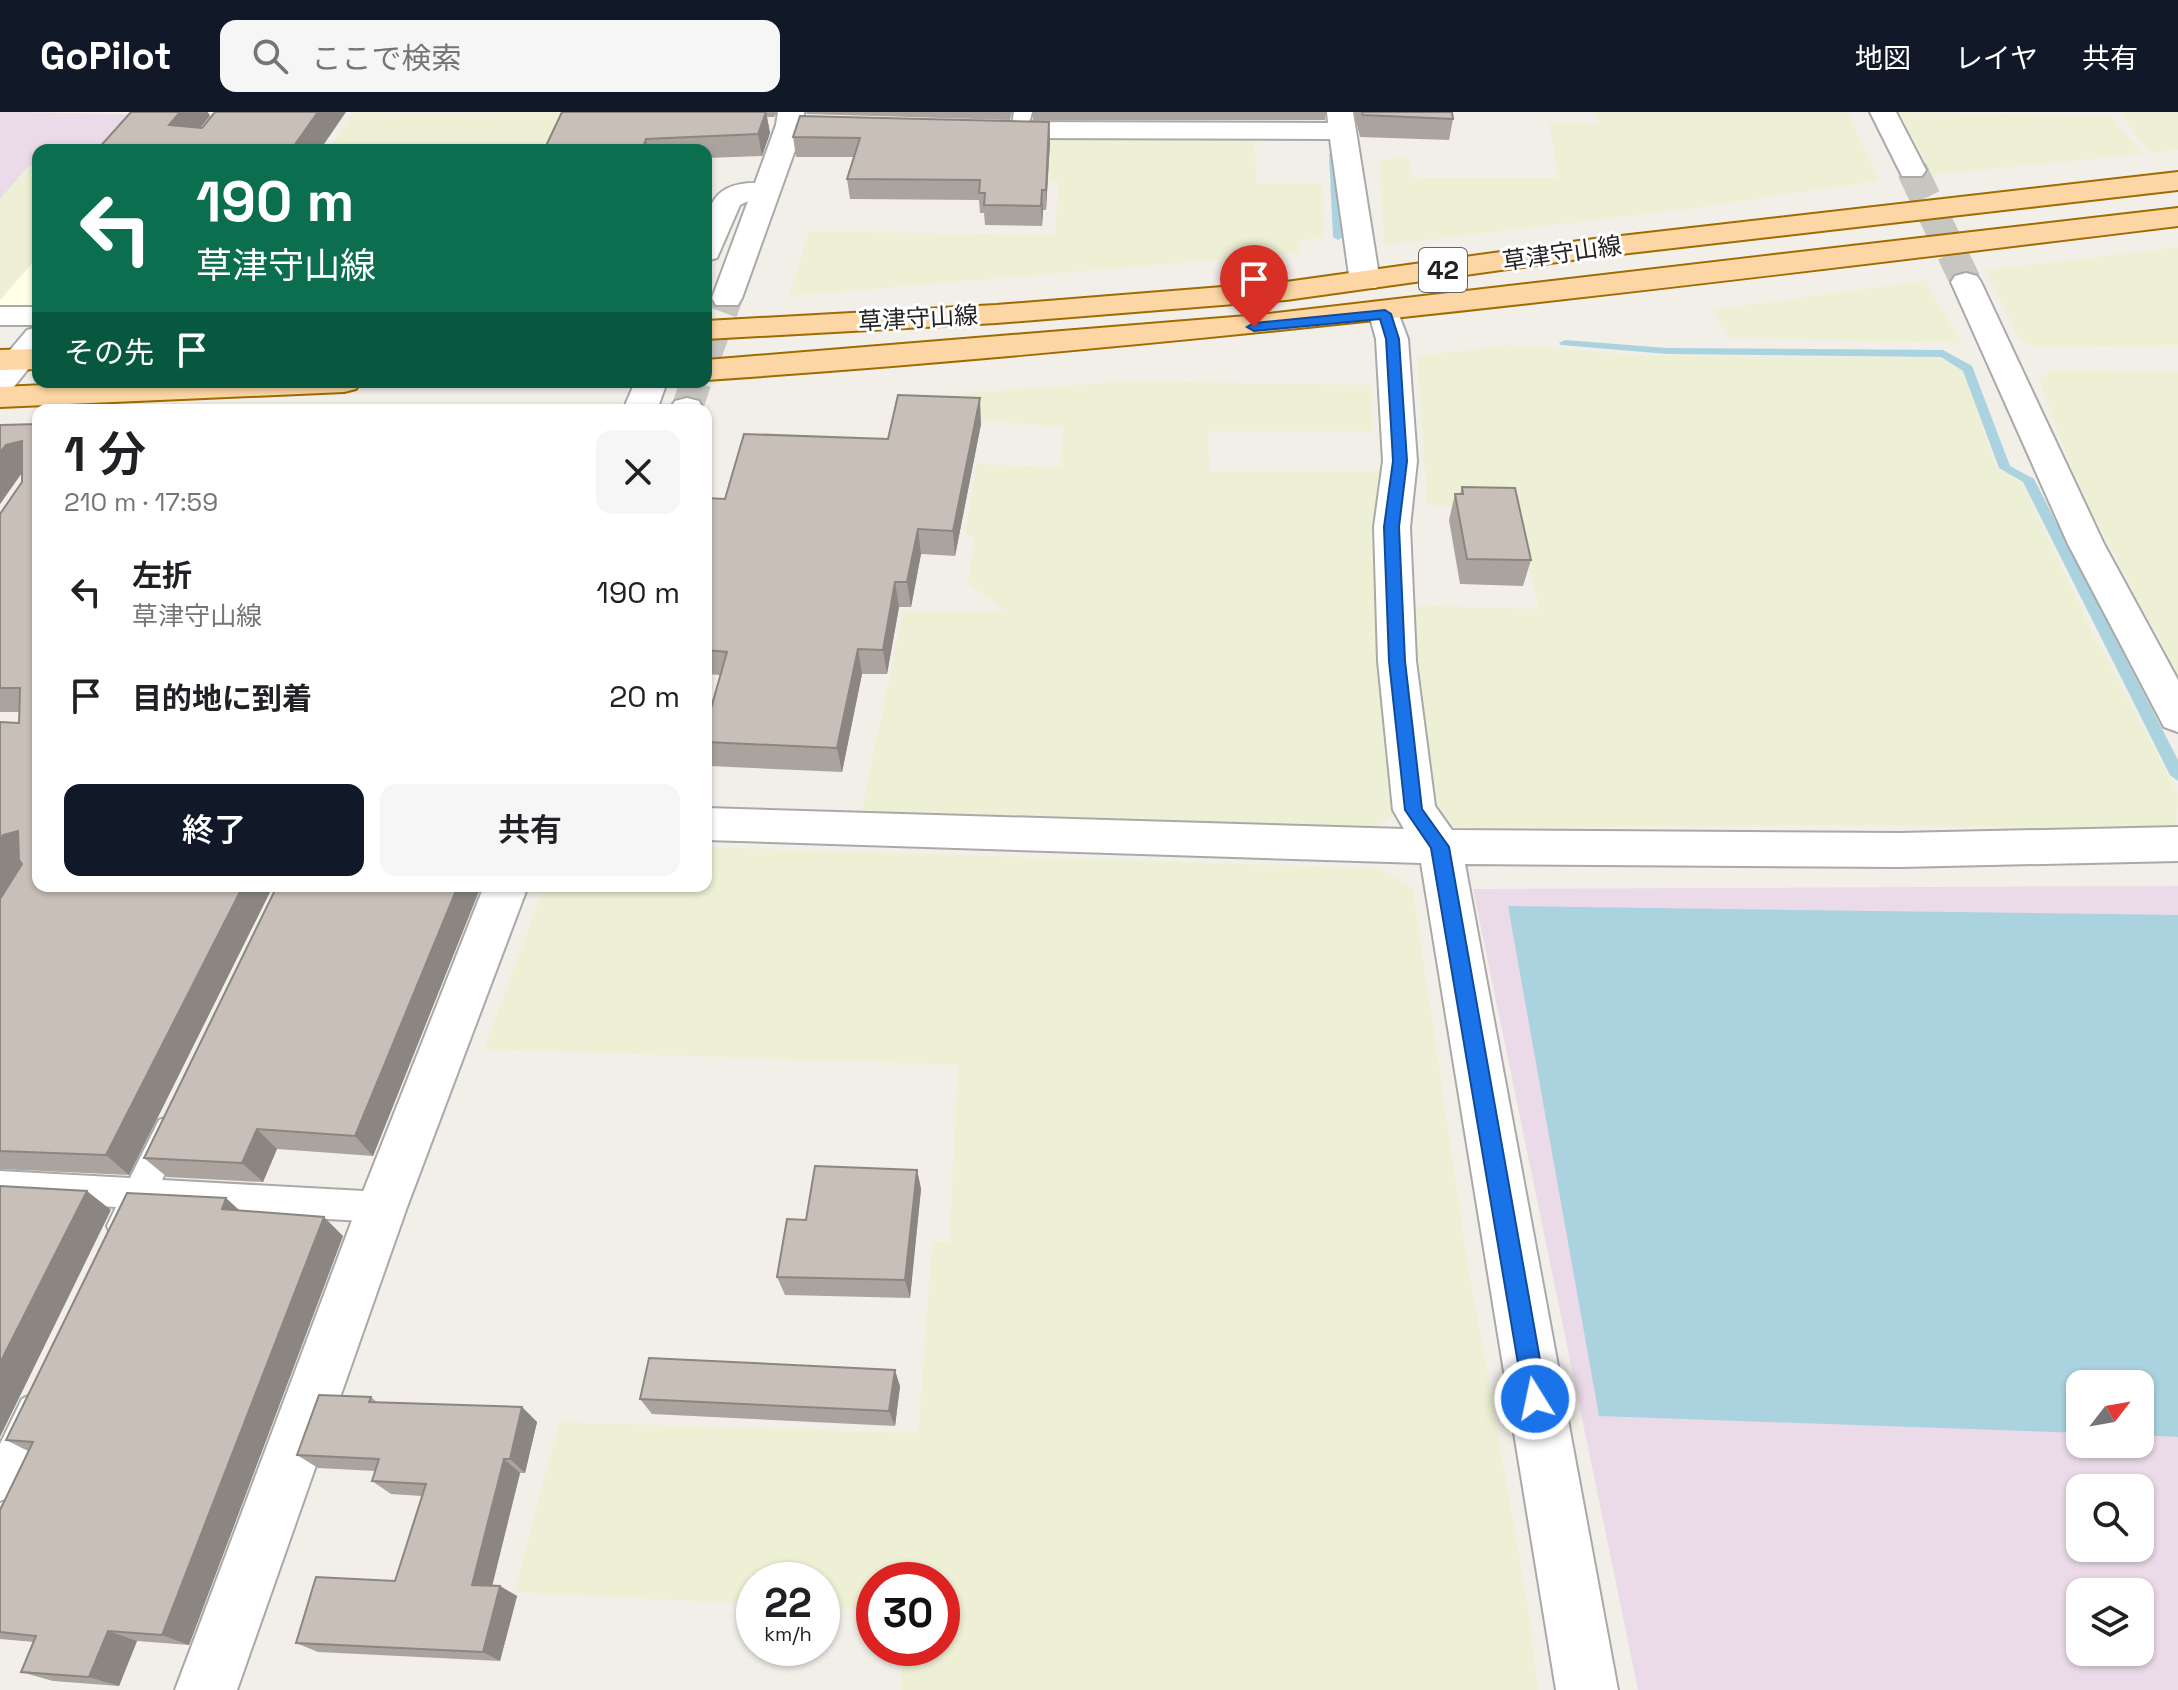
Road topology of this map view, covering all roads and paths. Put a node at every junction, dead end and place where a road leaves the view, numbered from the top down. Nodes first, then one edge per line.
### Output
1 (1883, 112) edge
2 (782, 120) edge
3 (1022, 122) edge
4 (1340, 122) edge
5 (820, 126) edge
6 (959, 130) edge
7 (1912, 170) tunnel mouth
8 (2178, 181) edge
9 (765, 192) junction
10 (2178, 217) edge
11 (712, 238) edge
12 (1966, 282) tunnel mouth
13 (727, 298) tunnel mouth
14 (1375, 298) junction
15 (0, 316) edge
16 (32, 316) edge
17 (712, 330) edge
18 (712, 370) edge
19 (206, 388) edge
20 (0, 397) edge
21 (2178, 717) edge
22 (712, 824) edge
23 (2178, 844) edge
24 (1440, 847) junction
25 (504, 892) edge
26 (186, 1096) edge
27 (0, 1186) edge
28 (139, 1194) junction
29 (382, 1207) junction
30 (112, 1249) edge
31 (47, 1386) edge
32 (0, 1483) edge
33 (206, 1690) edge
34 (1587, 1690) edge

1 - 7 street
2 - 5 street
2 - 9 street
3 - 4 street
3 - 6 street
4 - 14 street
8 - 14 main road, 草津守山線 / 42
9 - 11 street
9 - 13 street
10 - 14 main road, 草津守山線 / 42
12 - 21 street
14 - 17 main road, 草津守山線 / 42
14 - 18 main road, 草津守山線 / 42
14 - 24 street
15 - 16 street
19 - 20 main road
22 - 24 street
23 - 24 street
24 - 34 street
25 - 29 street
26 - 28 lane
27 - 28 lane
28 - 29 lane
28 - 30 lane
29 - 33 street
31 - 32 lane

